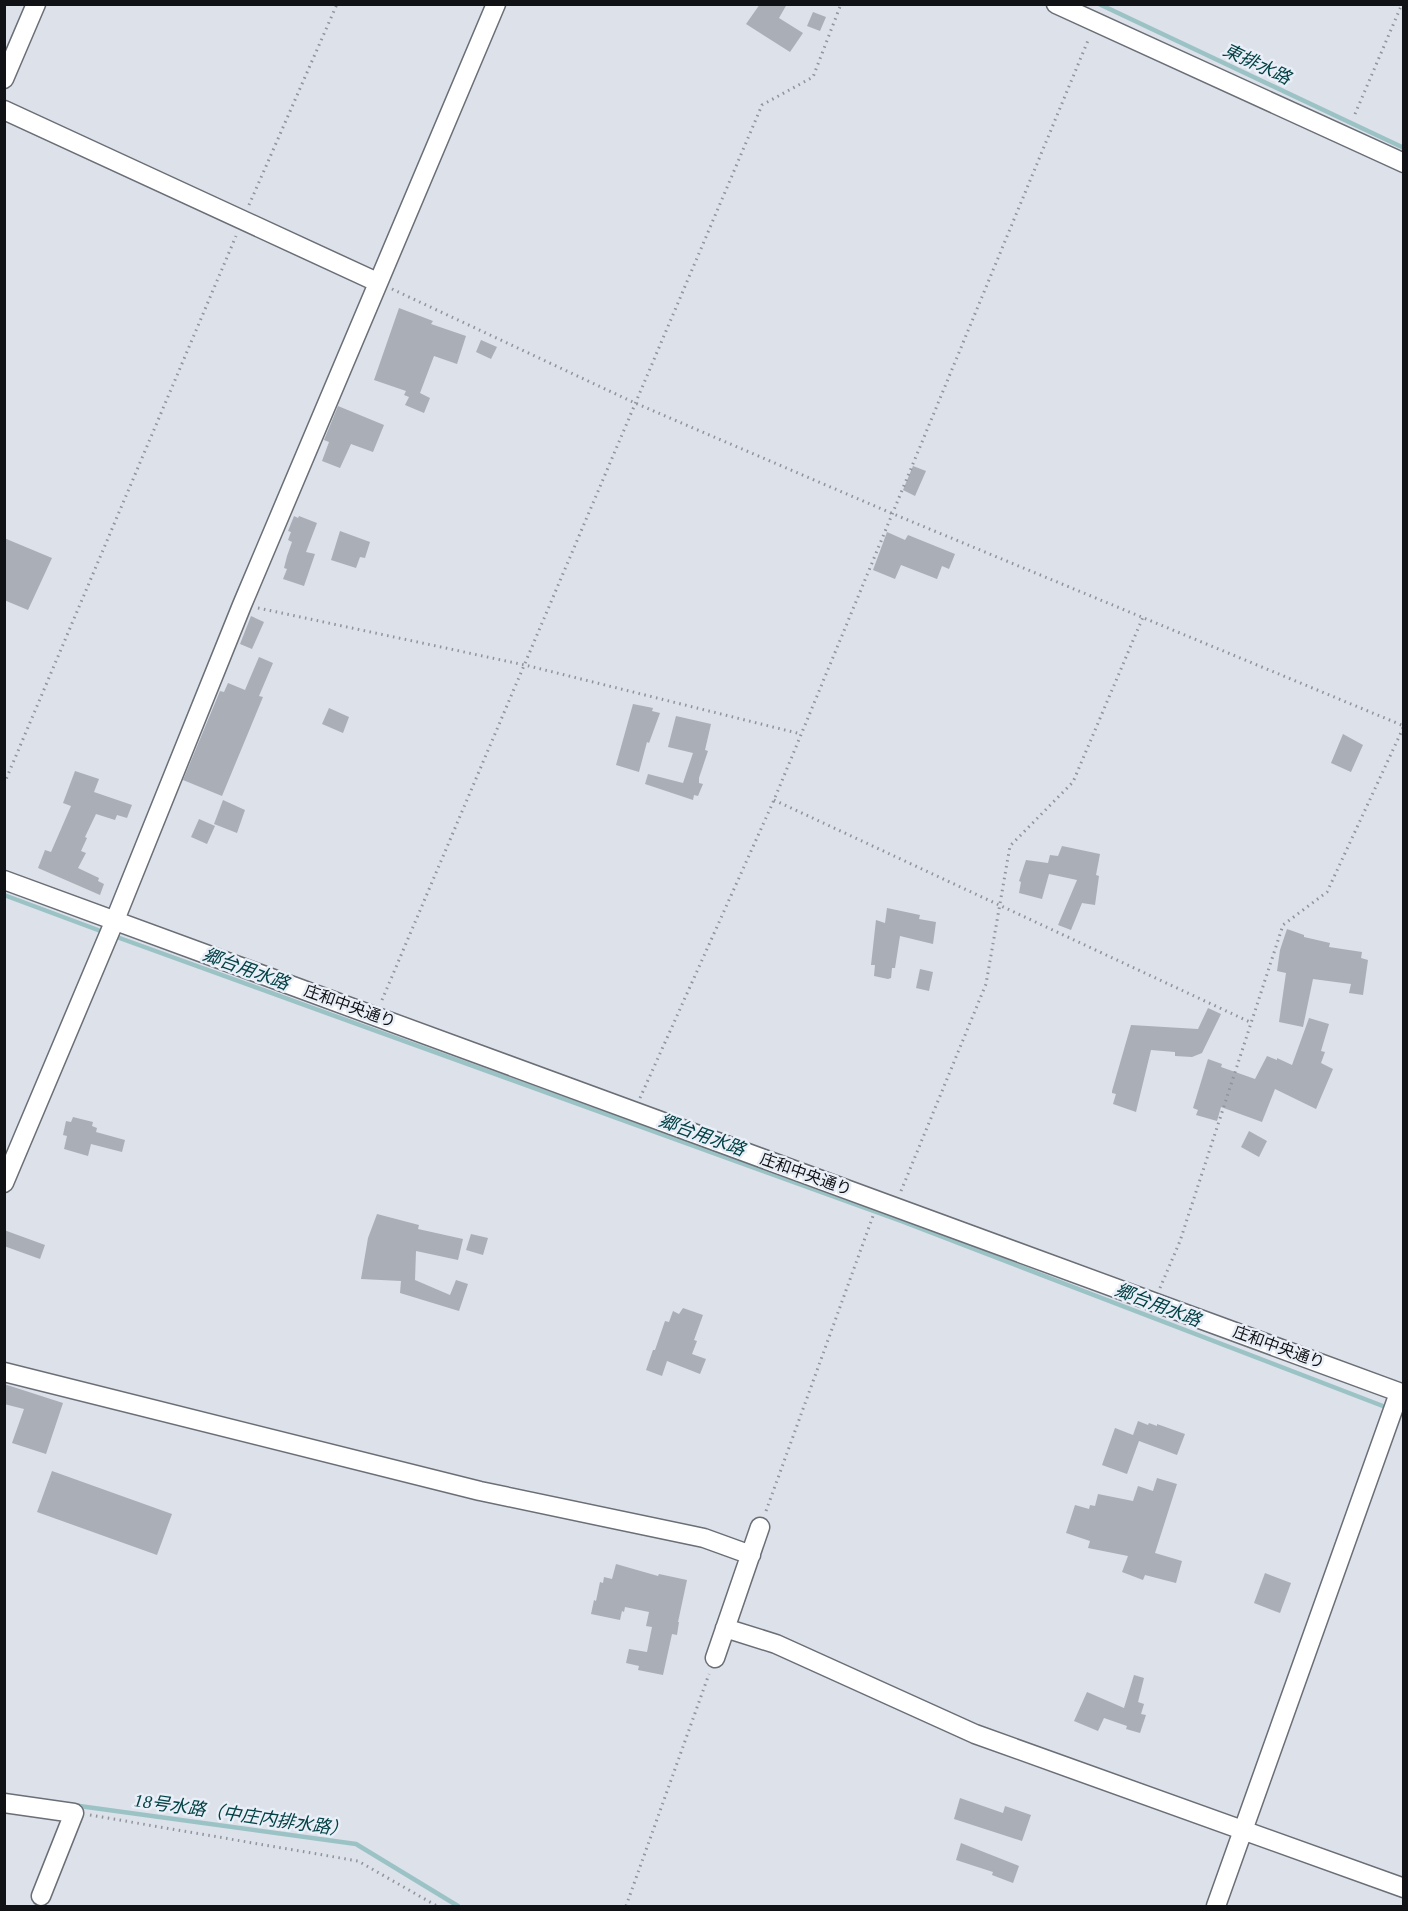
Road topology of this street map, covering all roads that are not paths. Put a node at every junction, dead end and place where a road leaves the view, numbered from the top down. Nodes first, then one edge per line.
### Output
1 (36, 4) edge
2 (496, 4) edge
3 (1056, 4) edge
4 (4, 80) edge
5 (4, 111) edge
6 (1404, 163) edge
7 (377, 282) junction
8 (4, 880) edge
9 (115, 920) junction
10 (4, 1183) edge
11 (4, 1372) edge
12 (1402, 1393) edge
13 (760, 1527) road end
14 (751, 1555) junction
15 (725, 1628) junction
16 (715, 1658) road end
17 (4, 1803) edge
18 (1242, 1831) junction
19 (1404, 1888) edge
20 (41, 1896) dead end
21 (1216, 1906) edge

1 - 4 street
2 - 7 street
3 - 6 street
5 - 7 street
7 - 9 street
8 - 9 street, 庄和中央通り
9 - 10 street
9 - 12 street, 庄和中央通り
11 - 14 street
12 - 18 street
13 - 14 street
14 - 15 street
15 - 16 street
15 - 18 street
17 - 20 street
18 - 19 street
18 - 21 street

